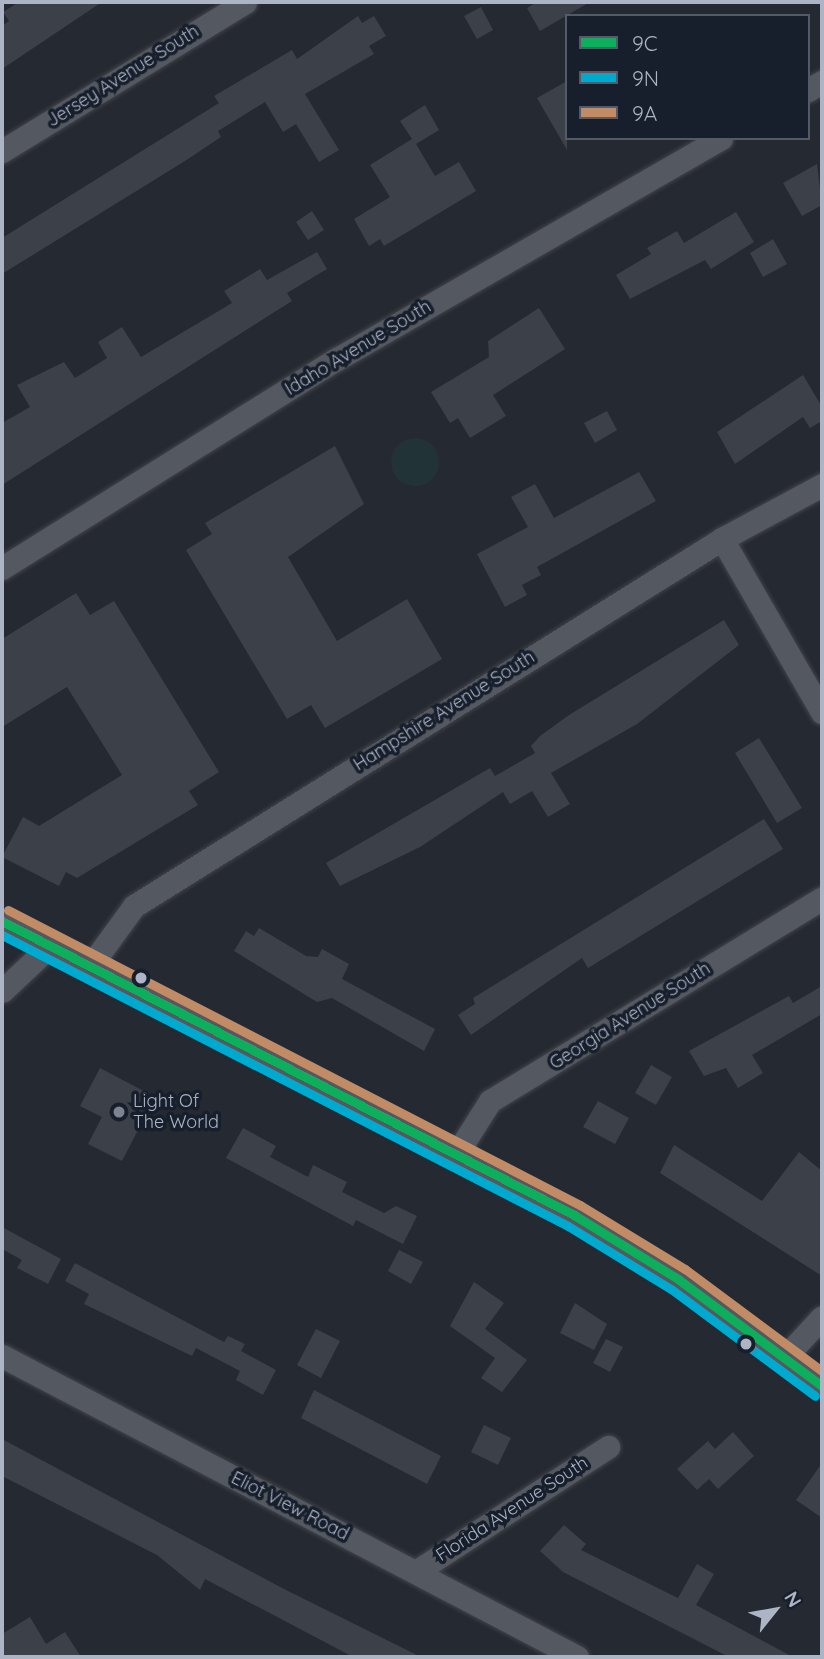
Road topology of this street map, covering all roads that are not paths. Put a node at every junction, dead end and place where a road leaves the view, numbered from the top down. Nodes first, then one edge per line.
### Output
1 (245, 2) edge
2 (719, 140) edge
3 (2, 151) edge
4 (822, 485) edge
5 (722, 539) junction
6 (2, 568) edge
7 (822, 712) edge
8 (822, 898) edge
9 (2, 921) edge
10 (51, 945) junction
11 (91, 965) junction
12 (2, 991) edge
13 (457, 1153) junction
14 (822, 1317) edge
15 (2, 1356) edge
16 (785, 1357) junction
17 (822, 1386) edge
18 (608, 1447) dead end
19 (417, 1572) junction
20 (577, 1657) edge

1 - 3 street, Jersey Avenue South
2 - 6 street, Idaho Avenue South
4 - 5 street, Hampshire Avenue South
5 - 7 street
5 - 11 street, Hampshire Avenue South
8 - 13 street, Georgia Avenue South
9 - 10 street
10 - 11 street
10 - 12 street
11 - 13 street
13 - 16 street
14 - 16 street
15 - 19 street, Eliot View Road
16 - 17 street
18 - 19 street, Florida Avenue South
19 - 20 street, Eliot View Road

